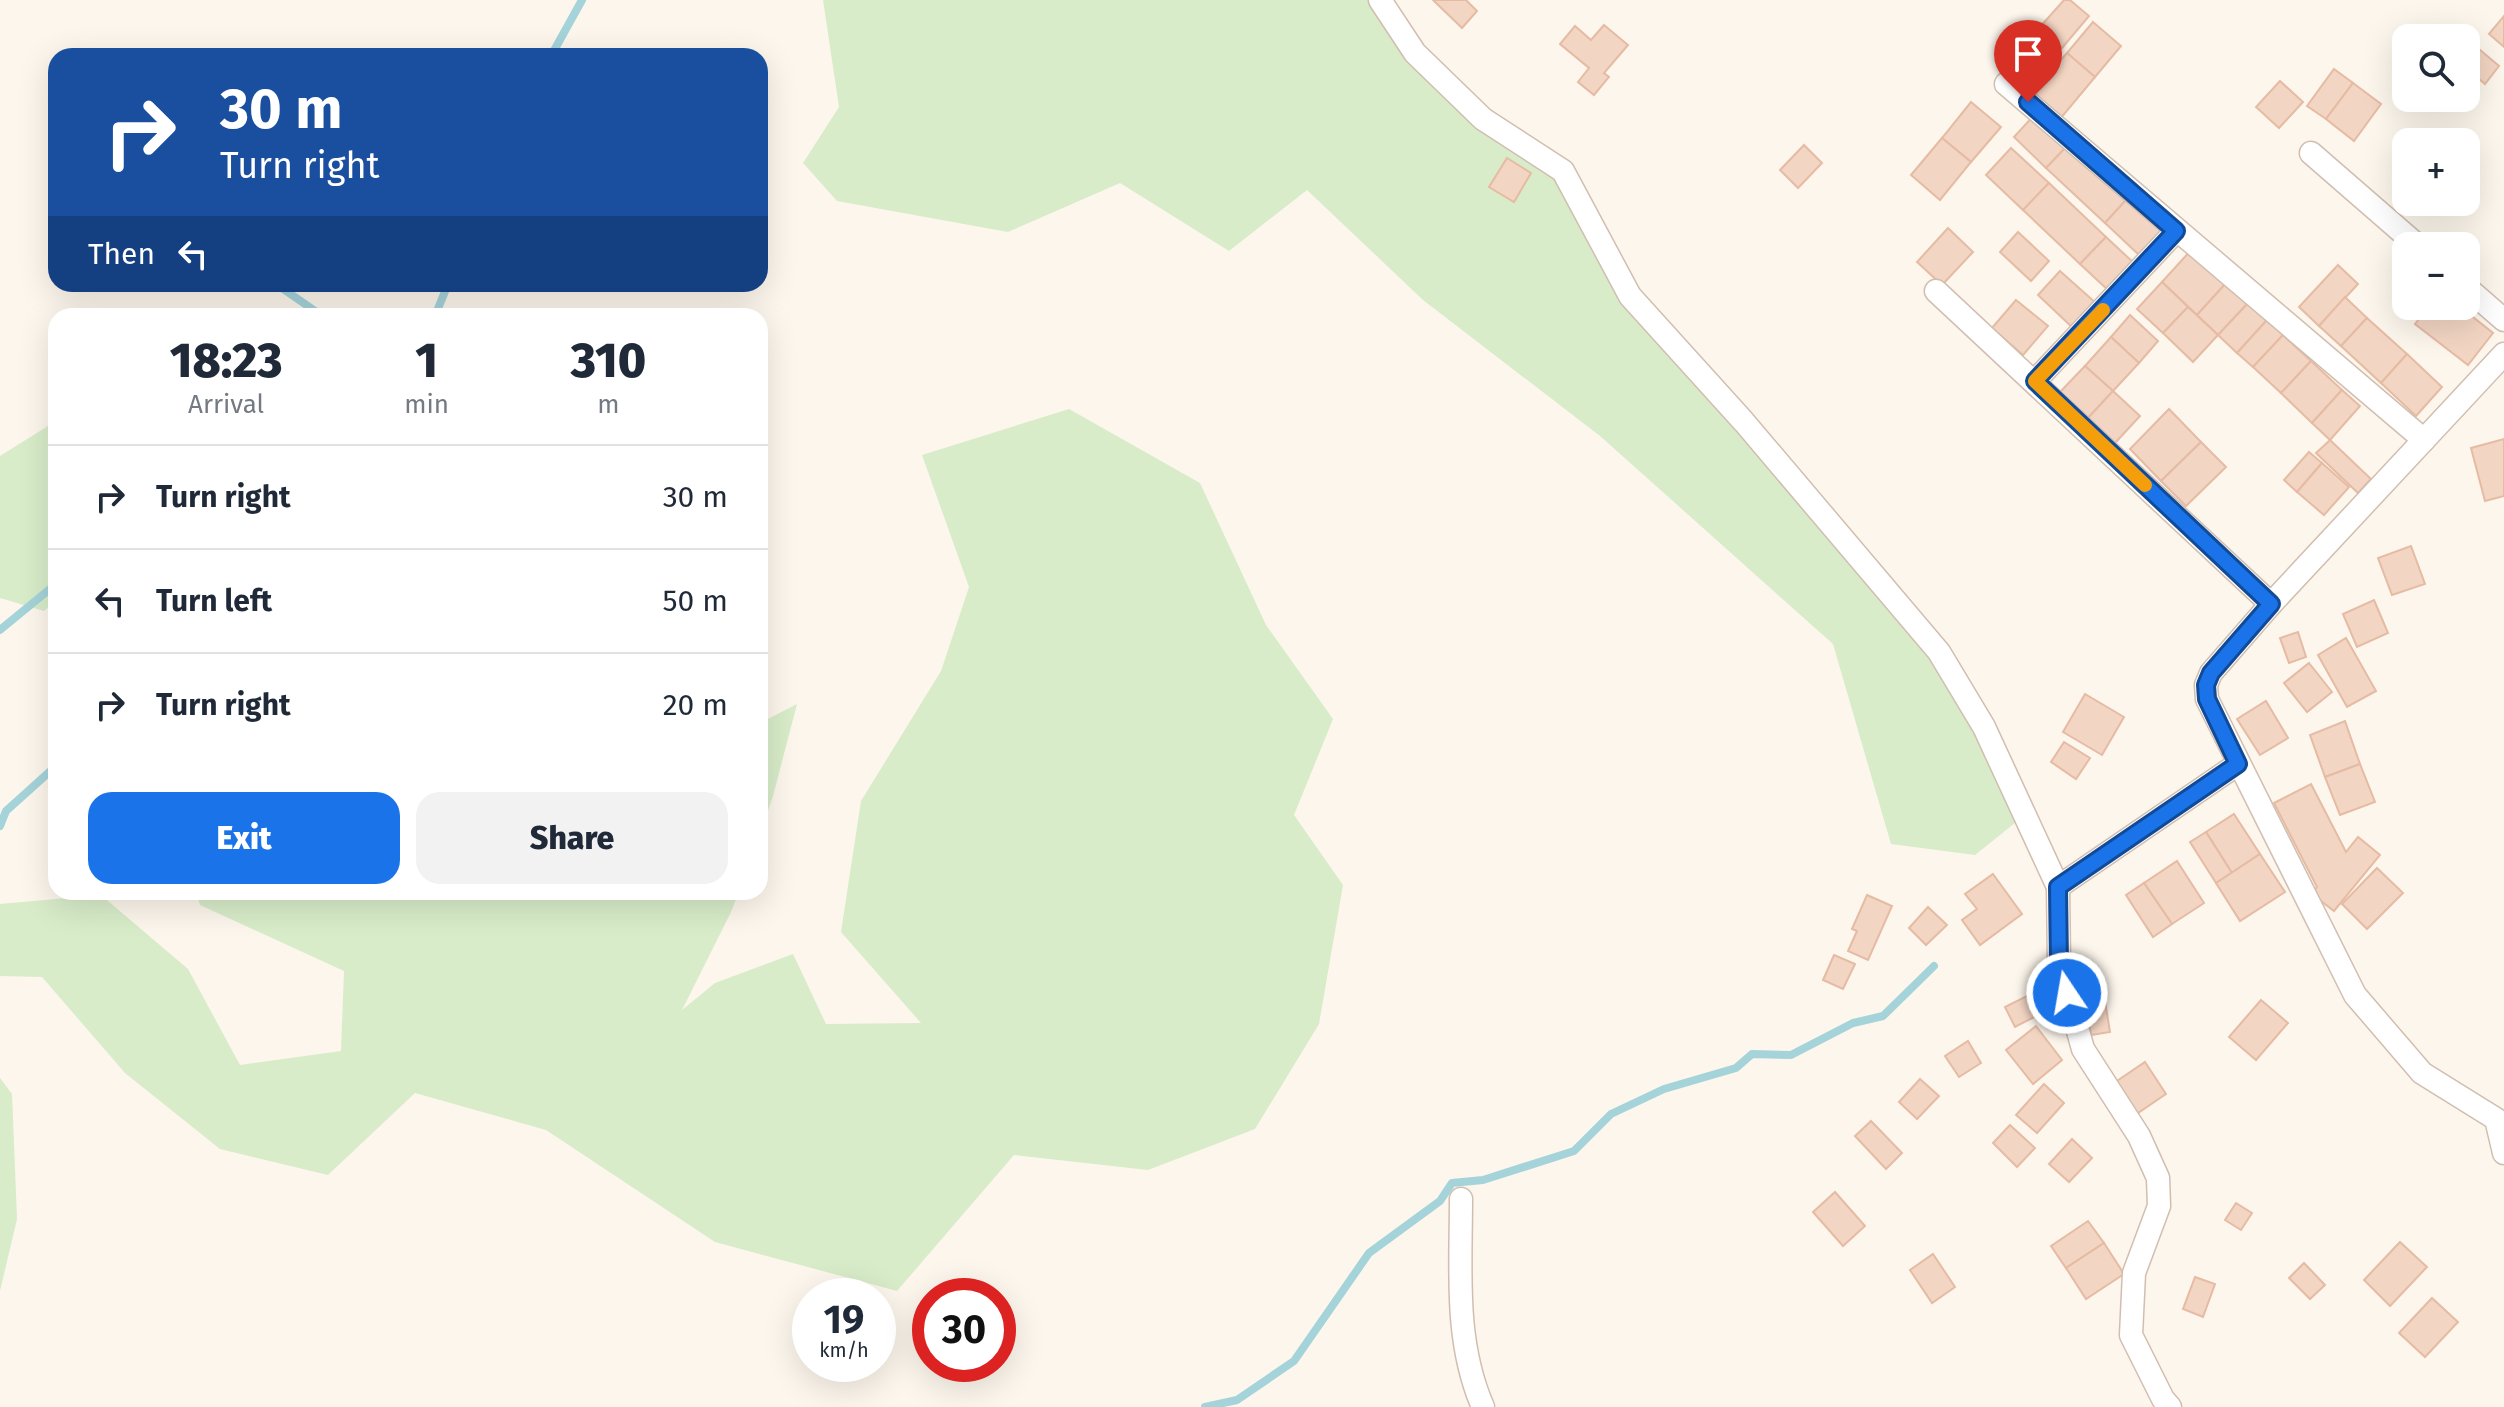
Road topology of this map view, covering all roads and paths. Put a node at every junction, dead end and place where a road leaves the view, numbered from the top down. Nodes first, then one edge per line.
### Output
1 (1380, 0) edge
2 (2006, 84) dead end
3 (2311, 153) dead end
4 (2176, 231) junction
5 (2402, 232) edge
6 (1936, 291) dead end
7 (2480, 299) edge
8 (2504, 320) edge
9 (2501, 364) edge
10 (2035, 381) junction
11 (2424, 440) junction
12 (2271, 604) junction
13 (2238, 764) junction
14 (2058, 887) junction
15 (2500, 1118) edge
16 (2504, 1153) edge
17 (1461, 1199) dead end
18 (1483, 1407) edge
19 (2170, 1407) edge

1 - 14 street
2 - 4 street
3 - 5 street
4 - 10 street
4 - 11 street
6 - 10 street
7 - 8 street
9 - 11 street
10 - 12 street
11 - 12 street
12 - 13 street
13 - 14 street
13 - 15 street
14 - 19 street
15 - 16 street
17 - 18 street

